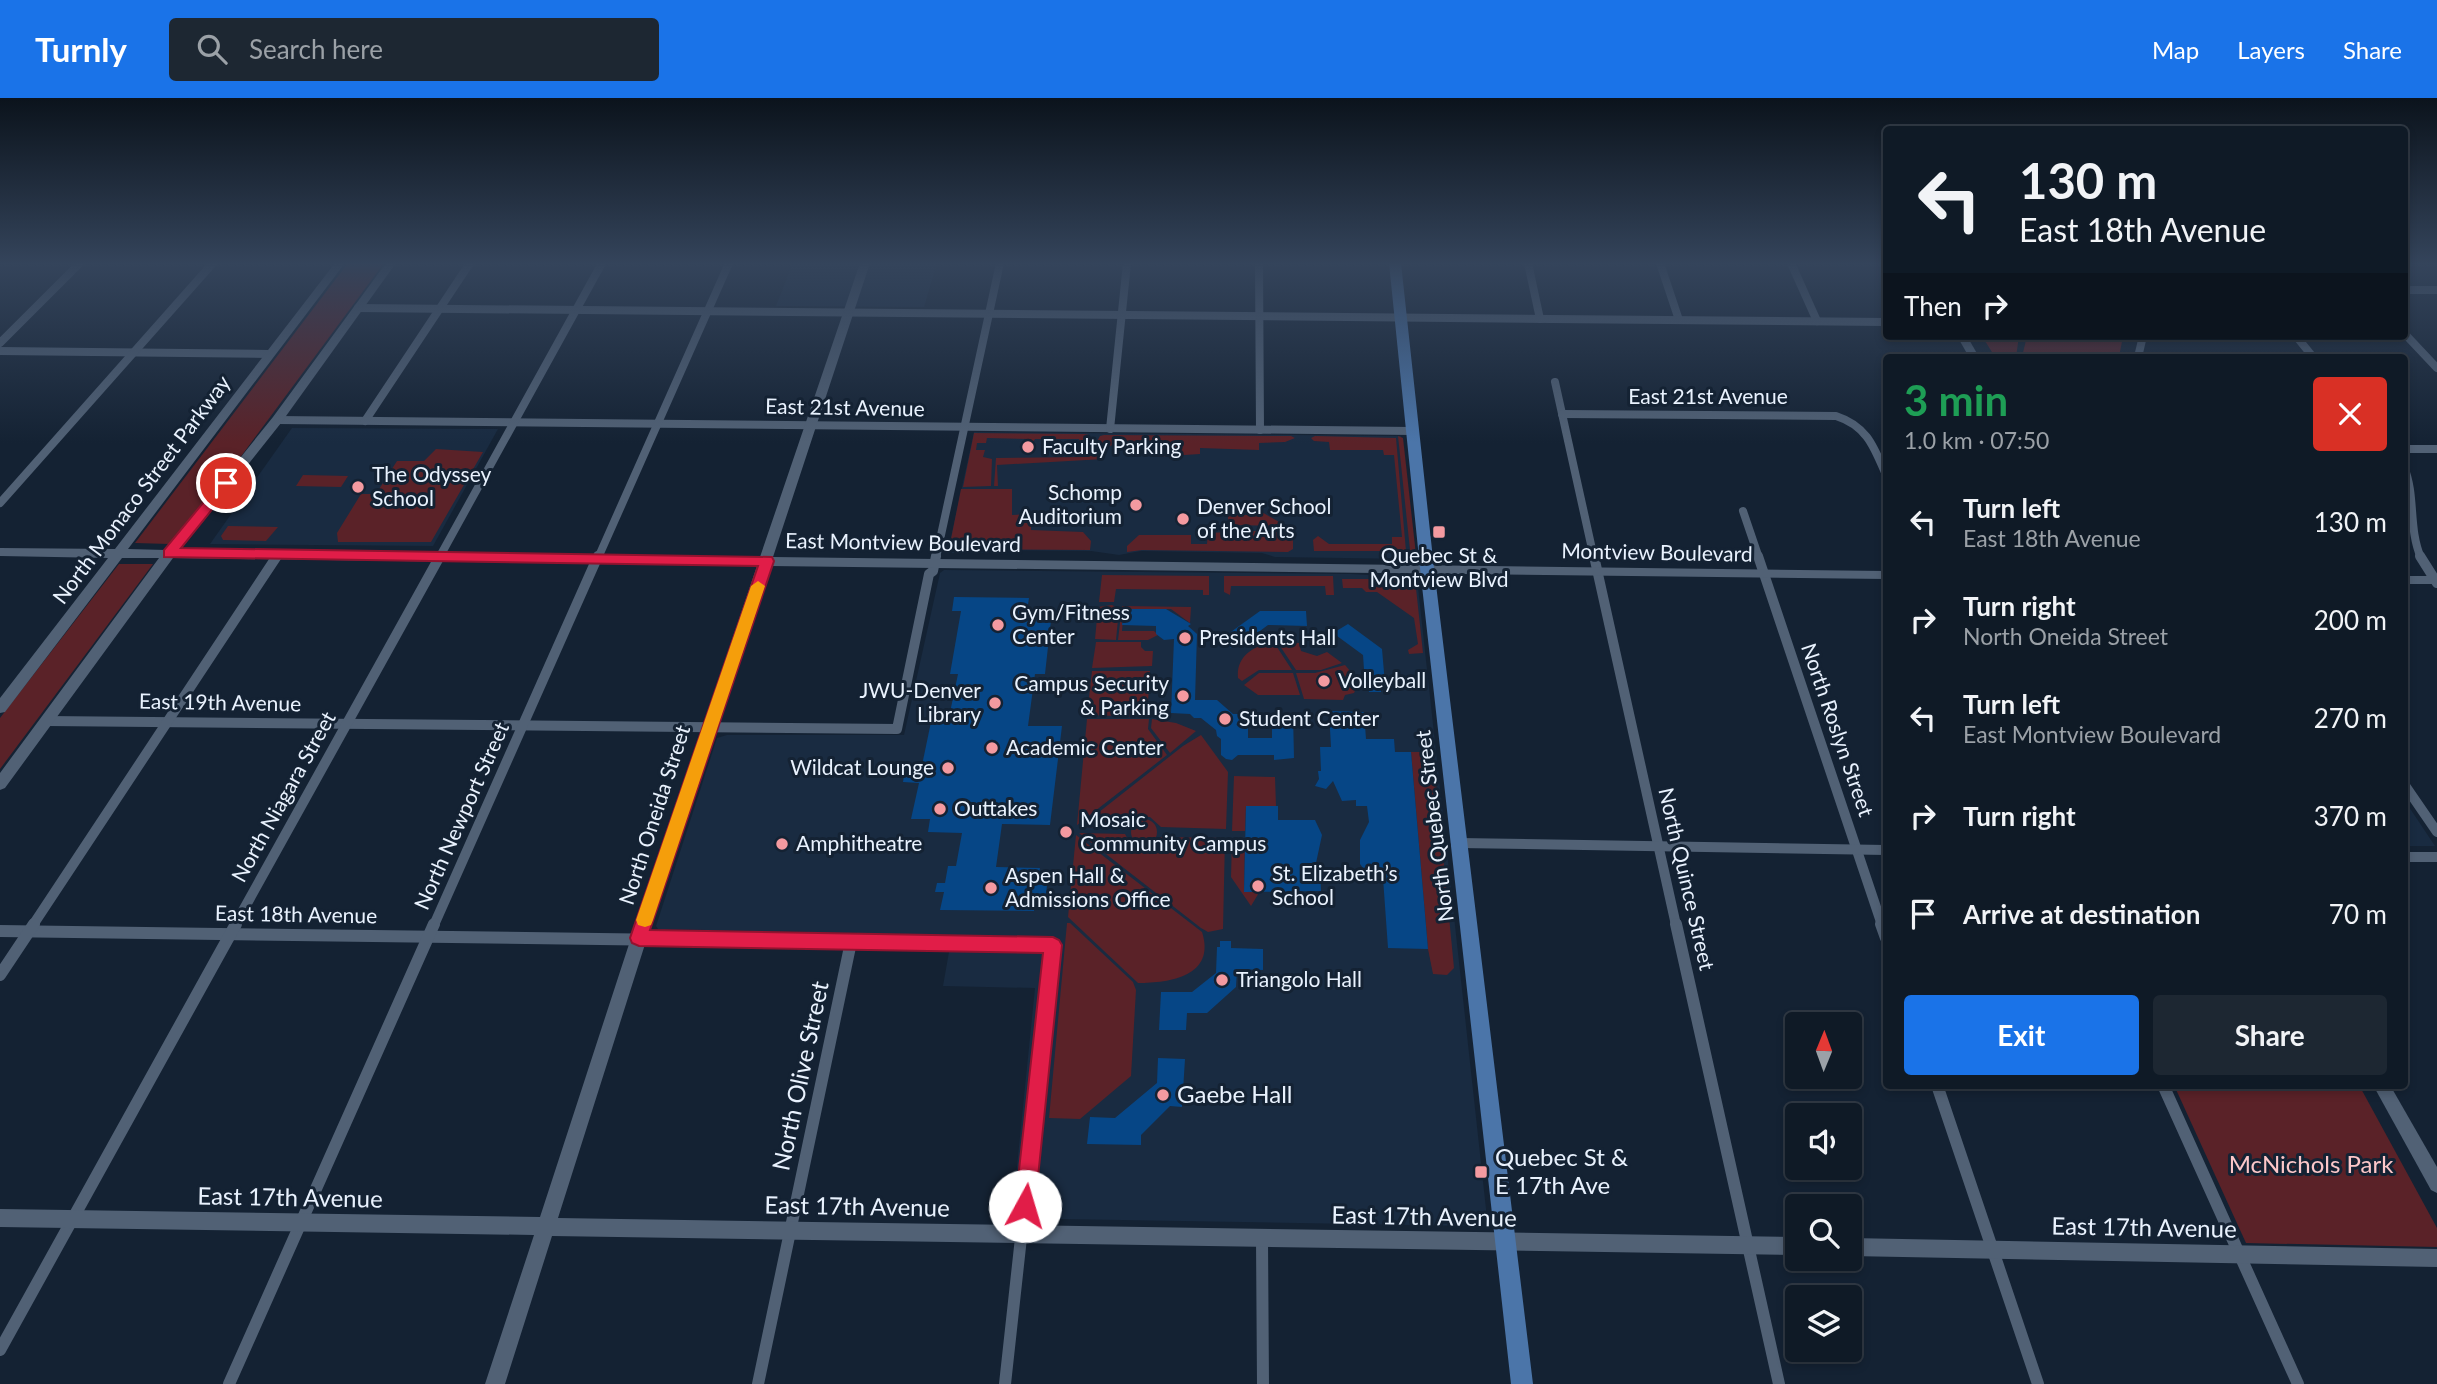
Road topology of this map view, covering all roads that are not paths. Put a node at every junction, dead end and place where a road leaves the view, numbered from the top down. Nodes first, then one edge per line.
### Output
1 (21, 323) edge
2 (160, 323) edge
3 (293, 323) edge
4 (347, 323) edge
5 (430, 323) edge
6 (569, 323) edge
7 (702, 323) edge
8 (845, 323) edge
9 (987, 323) edge
10 (1121, 323) edge
11 (1259, 323) edge
12 (1402, 323) edge
13 (2408, 337) edge
14 (2299, 340) edge
15 (0, 344) edge
16 (0, 351) edge
17 (134, 353) junction
18 (269, 354) junction
19 (2311, 354) edge
20 (2437, 369) edge
21 (1555, 382) dead end
22 (1562, 414) junction
23 (277, 420) junction
24 (365, 421) junction
25 (513, 422) junction
26 (658, 424) junction
27 (811, 425) junction
28 (965, 427) junction
29 (1110, 429) junction
30 (1259, 430) junction
31 (1413, 431) junction
32 (2408, 449) edge
33 (2437, 449) edge
34 (1883, 469) edge
35 (2408, 477) edge
36 (0, 503) edge
37 (1743, 511) dead end
38 (0, 552) edge
39 (118, 553) junction
40 (169, 553) junction
41 (278, 554) junction
42 (439, 556) junction
43 (596, 558) junction
44 (767, 561) junction
45 (934, 562) junction
46 (1427, 568) junction
47 (1598, 572) junction
48 (1764, 574) junction
49 (1883, 575) edge
50 (2408, 580) edge
51 (2436, 581) edge
52 (0, 708) edge
53 (47, 721) junction
54 (168, 722) junction
55 (347, 724) junction
56 (522, 726) junction
57 (709, 728) junction
58 (0, 784) edge
59 (2408, 790) edge
60 (2437, 832) edge
61 (1460, 843) junction
62 (1659, 847) junction
63 (1857, 849) junction
64 (1883, 850) edge
65 (2408, 857) edge
66 (2437, 857) edge
67 (1883, 929) edge
68 (0, 931) edge
69 (29, 931) junction
70 (231, 934) junction
71 (429, 936) junction
72 (639, 938) junction
73 (851, 942) junction
74 (0, 975) edge
75 (1938, 1089) edge
76 (2165, 1089) edge
77 (2383, 1089) edge
78 (2437, 1184) edge
79 (0, 1218) edge
80 (71, 1220) junction
81 (300, 1223) junction
82 (547, 1226) junction
83 (791, 1231) junction
84 (1021, 1234) junction
85 (1262, 1240) junction
86 (1506, 1243) junction
87 (1748, 1245) junction
88 (1785, 1246) edge
89 (1862, 1247) edge
90 (1992, 1249) junction
91 (2239, 1254) junction
92 (2437, 1258) edge
93 (0, 1350) edge
94 (229, 1384) edge
95 (495, 1384) edge
96 (758, 1384) edge
97 (1005, 1384) edge
98 (1263, 1384) edge
99 (1522, 1384) edge
100 (1779, 1384) edge
101 (2038, 1384) edge
102 (2298, 1384) edge

1 - 15 street
2 - 17 street
3 - 18 main road, North Monaco Street Parkway
4 - 23 main road
5 - 24 street
6 - 25 street, North Niagara Street
7 - 26 street, North Newport Street
8 - 27 main road, North Oneida Street
9 - 28 street
10 - 29 street
11 - 30 street
12 - 31 main road, North Quebec Street
13 - 20 street
14 - 19 street
16 - 17 street
17 - 18 street
17 - 36 street
18 - 39 main road, North Monaco Street Parkway
21 - 22 street, North Quince Street
22 - 34 street, East 21st Avenue
22 - 47 street, North Quince Street
23 - 24 street, East 21st Avenue
23 - 40 main road
24 - 25 street, East 21st Avenue
25 - 26 street, East 21st Avenue
25 - 42 street, North Niagara Street
26 - 27 street, East 21st Avenue
26 - 43 street, North Newport Street
27 - 28 street, East 21st Avenue
27 - 44 main road, North Oneida Street
28 - 29 street, East 21st Avenue
28 - 45 street
29 - 30 street, East 21st Avenue
30 - 31 street, East 21st Avenue
31 - 46 main road, North Quebec Street
32 - 33 street
35 - 51 street
37 - 48 street, North Roslyn Street
38 - 39 main road, East Montview Boulevard
39 - 40 main road, East Montview Boulevard
39 - 52 main road, North Monaco Street Parkway
40 - 41 main road, East Montview Boulevard
40 - 53 main road
41 - 42 main road, East Montview Boulevard
41 - 54 street
42 - 43 main road, East Montview Boulevard
42 - 55 street, North Niagara Street
43 - 44 main road, East Montview Boulevard
43 - 56 street, North Newport Street
44 - 45 main road, East Montview Boulevard
44 - 57 main road, North Oneida Street
45 - 46 main road, East Montview Boulevard
45 - 57 street, East 19th Avenue
46 - 47 main road, Montview Boulevard
46 - 61 main road, North Quebec Street
47 - 48 main road, Montview Boulevard
47 - 62 street, North Quince Street
48 - 49 main road, Montview Boulevard
48 - 63 street, North Roslyn Street
50 - 51 main road
53 - 54 street, East 19th Avenue
53 - 58 main road
54 - 55 street, East 19th Avenue
54 - 69 street
55 - 56 street, East 19th Avenue
55 - 70 street, North Niagara Street
56 - 57 street, East 19th Avenue
56 - 71 street, North Newport Street
57 - 72 main road, North Oneida Street
59 - 60 street
61 - 62 street
61 - 86 main road, North Quebec Street
62 - 63 street
62 - 87 street, North Quince Street
63 - 64 street
63 - 67 street, North Roslyn Street
65 - 66 street
68 - 69 street, East 18th Avenue
69 - 70 street, East 18th Avenue
69 - 74 street
70 - 71 street, East 18th Avenue
70 - 80 street, North Niagara Street
71 - 72 street, East 18th Avenue
71 - 81 street, North Newport Street
72 - 73 street, East 18th Avenue
72 - 82 main road, North Oneida Street
73 - 83 street, North Olive Street
73 - 84 street, East 18th Avenue
75 - 90 street
76 - 91 street
77 - 78 main road
79 - 80 main road, East 17th Avenue
80 - 81 main road, East 17th Avenue
80 - 93 street, North Niagara Street
81 - 82 main road, East 17th Avenue
81 - 94 street, North Newport Street
82 - 83 main road, East 17th Avenue
82 - 95 main road, North Oneida Street
83 - 84 main road, East 17th Avenue
83 - 96 street, North Olive Street
84 - 85 main road, East 17th Avenue
84 - 97 street
85 - 86 main road, East 17th Avenue
85 - 98 street
86 - 87 main road, East 17th Avenue
86 - 99 main road, North Quebec Street
87 - 88 main road, East 17th Avenue
87 - 100 street, North Quince Street
89 - 90 main road, East 17th Avenue
90 - 91 main road, East 17th Avenue
90 - 101 street
91 - 92 main road, East 17th Avenue
91 - 102 street

